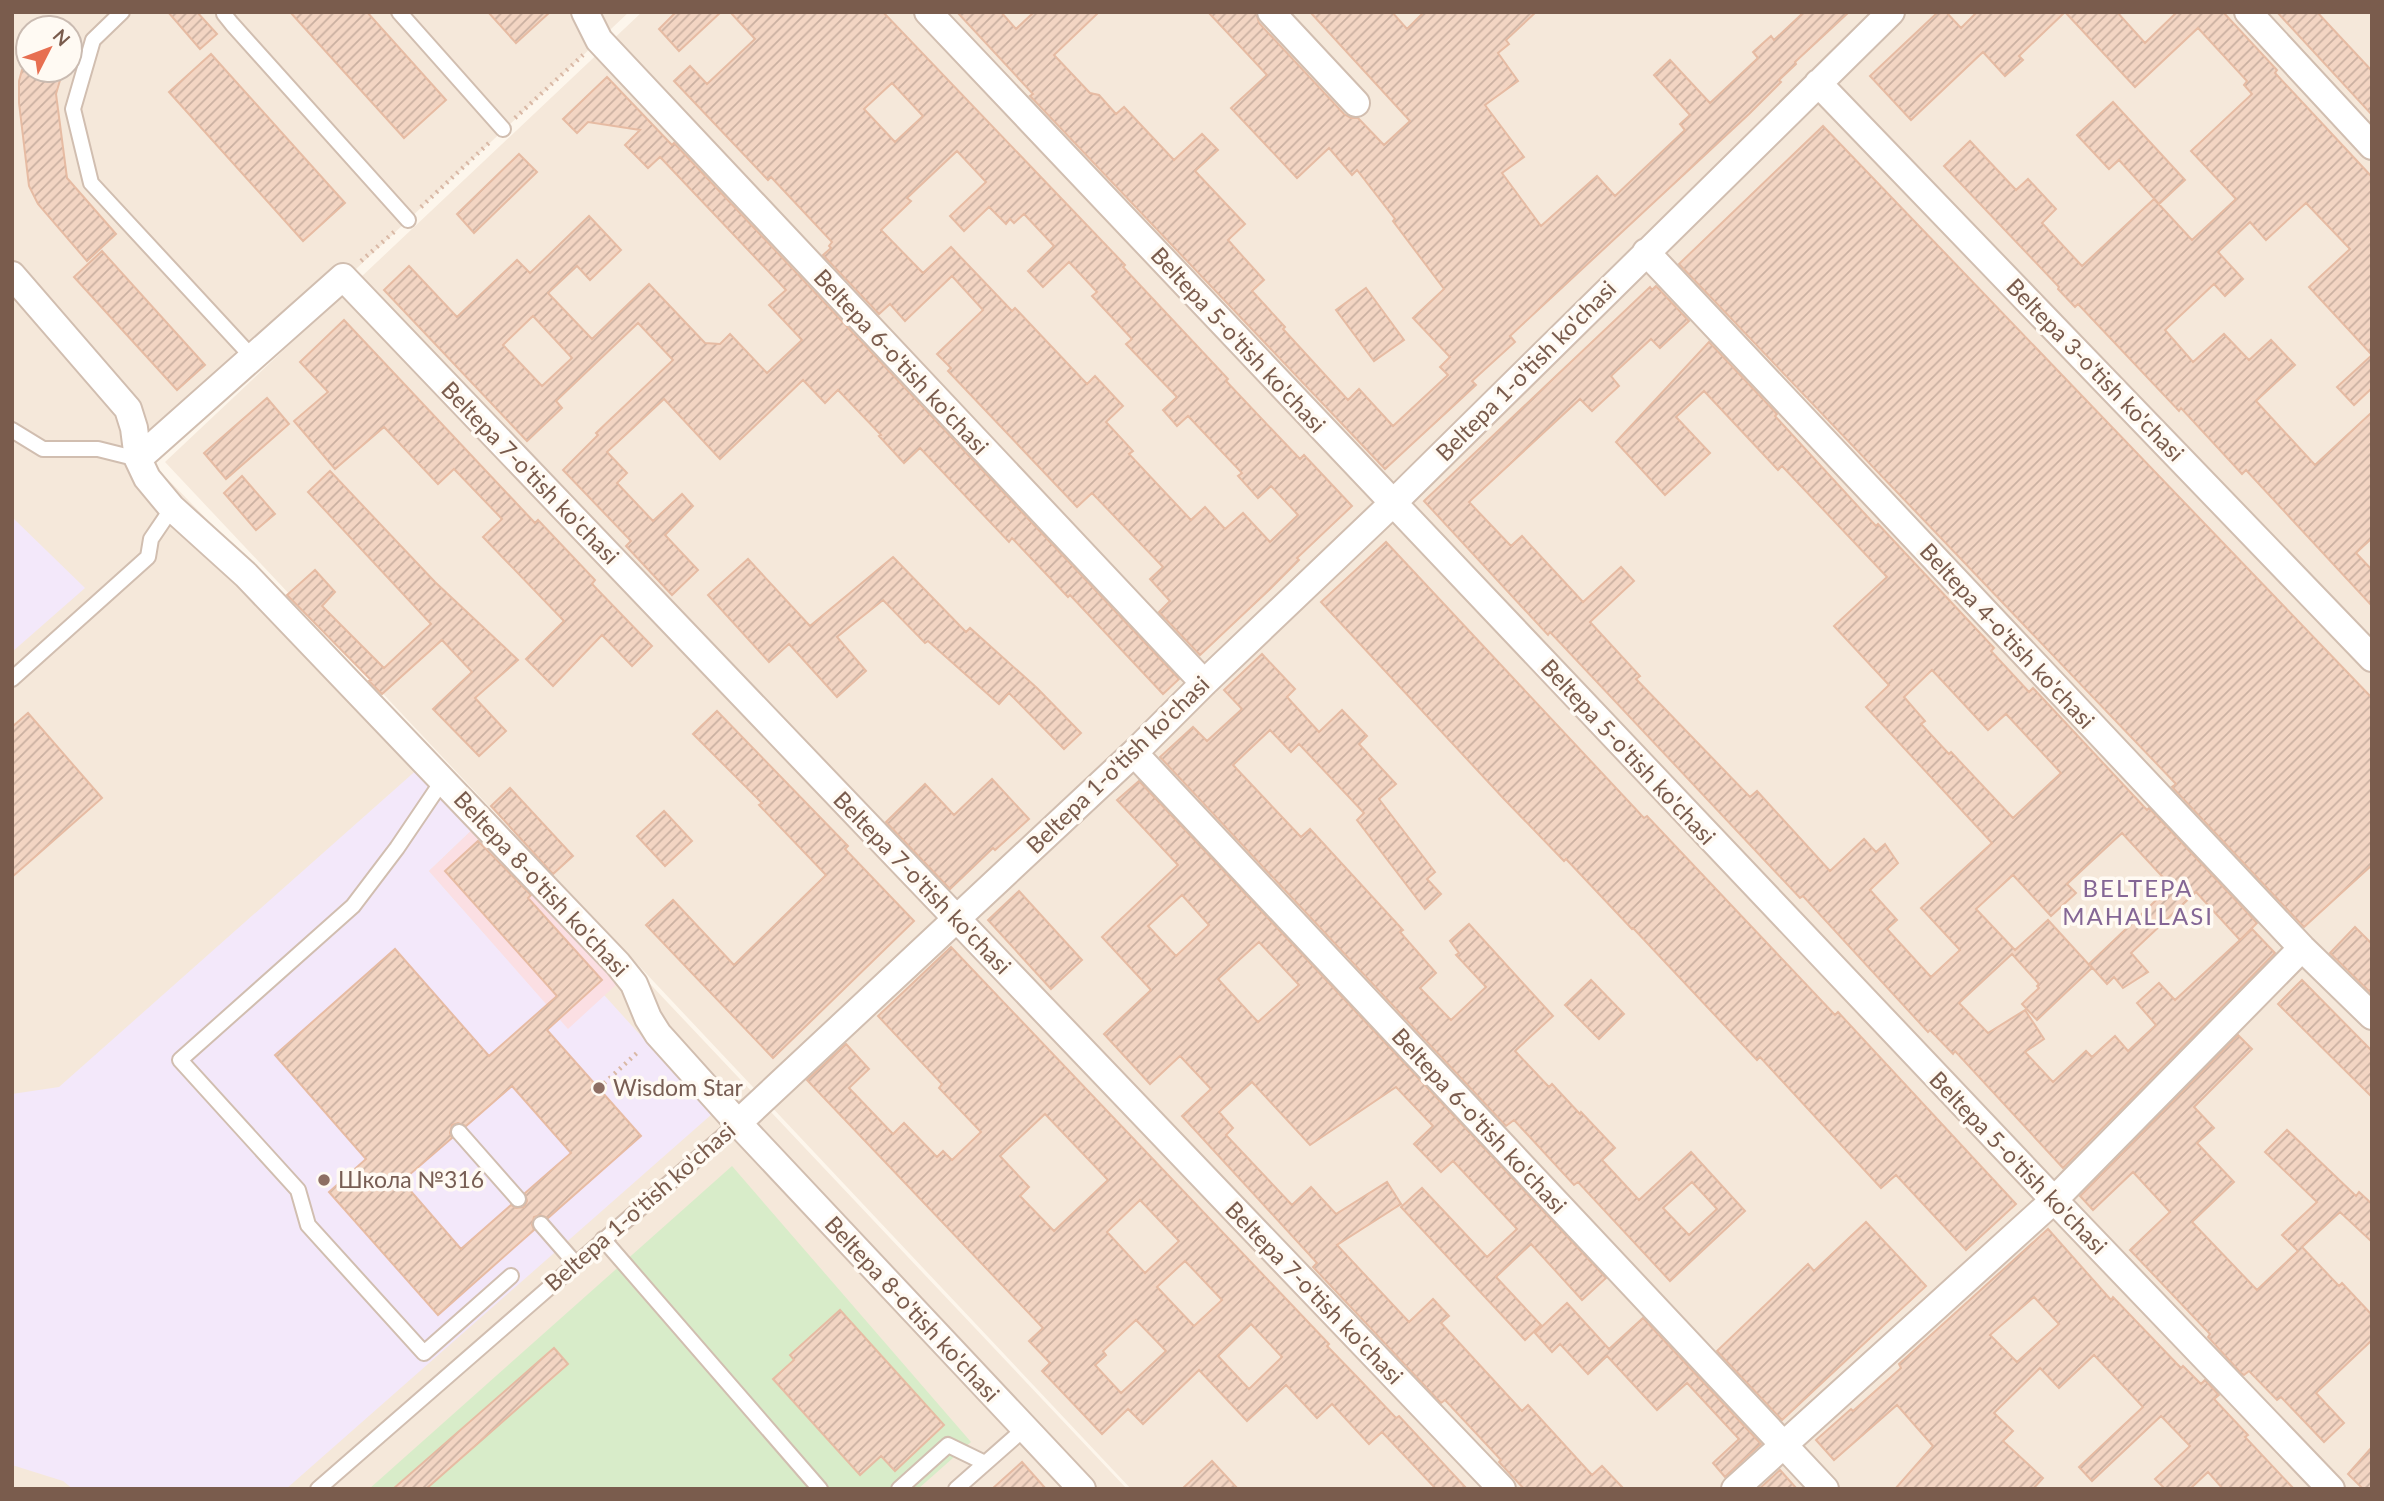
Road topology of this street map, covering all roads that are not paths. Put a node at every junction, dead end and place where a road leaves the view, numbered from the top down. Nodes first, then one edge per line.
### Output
1 (122, 12) edge
2 (226, 12) edge
3 (399, 12) edge
4 (585, 12) edge
5 (928, 12) edge
6 (1270, 12) edge
7 (1891, 12) edge
8 (2248, 12) edge
9 (1818, 83) junction
10 (1356, 103) dead end
11 (503, 129) road end
12 (2372, 146) edge
13 (408, 220) road end
14 (1646, 252) junction
15 (12, 275) edge
16 (253, 358) junction
17 (12, 430) edge
18 (138, 459) junction
19 (1392, 503) junction
20 (172, 508) junction
21 (2372, 658) edge
22 (12, 679) edge
23 (1204, 683) junction
24 (1134, 753) junction
25 (443, 780) junction
26 (957, 919) junction
27 (2302, 948) junction
28 (2372, 1016) edge
29 (738, 1123) junction
30 (459, 1132) dead end
31 (518, 1199) dead end
32 (2053, 1200) junction
33 (541, 1224) dead end
34 (603, 1240) junction
35 (575, 1263) junction
36 (511, 1276) dead end
37 (1024, 1429) junction
38 (1783, 1445) junction
39 (985, 1463) junction
40 (318, 1489) edge
41 (820, 1489) edge
42 (899, 1489) edge
43 (956, 1489) edge
44 (1082, 1489) edge
45 (1502, 1489) edge
46 (1735, 1489) edge
47 (1825, 1489) edge
48 (2331, 1489) edge

1 - 16 lane
2 - 13 lane
3 - 11 lane
4 - 23 street, Beltepa 6-o'tish ko'chasi
5 - 19 street, Beltepa 5-o'tish ko'chasi
6 - 10 street
7 - 9 street, Beltepa 1-o'tish ko'chasi
8 - 12 street
9 - 14 street, Beltepa 1-o'tish ko'chasi
9 - 21 street, Beltepa 3-o'tish ko'chasi
14 - 19 street, Beltepa 1-o'tish ko'chasi
14 - 27 street, Beltepa 4-o'tish ko'chasi
15 - 18 street, Beltepa 8-o'tish ko'chasi
16 - 18 street
16 - 26 street, Beltepa 7-o'tish ko'chasi
17 - 18 lane
18 - 20 street, Beltepa 8-o'tish ko'chasi
19 - 23 street, Beltepa 1-o'tish ko'chasi
19 - 32 street, Beltepa 5-o'tish ko'chasi
20 - 22 lane
20 - 25 street, Beltepa 8-o'tish ko'chasi
23 - 24 street, Beltepa 1-o'tish ko'chasi
24 - 26 street, Beltepa 1-o'tish ko'chasi
24 - 38 street, Beltepa 6-o'tish ko'chasi
25 - 29 street, Beltepa 8-o'tish ko'chasi
25 - 36 lane
26 - 29 street, Beltepa 1-o'tish ko'chasi
26 - 45 street, Beltepa 7-o'tish ko'chasi
27 - 28 street, Beltepa 4-o'tish ko'chasi
27 - 32 street
29 - 34 lane, Beltepa 1-o'tish ko'chasi
29 - 37 street, Beltepa 8-o'tish ko'chasi
30 - 31 lane
32 - 38 street
32 - 48 street, Beltepa 5-o'tish ko'chasi
33 - 35 lane
34 - 35 lane, Beltepa 1-o'tish ko'chasi
34 - 41 lane
35 - 40 lane, Beltepa 1-o'tish ko'chasi
37 - 39 lane
37 - 44 street, Beltepa 8-o'tish ko'chasi
38 - 46 street
38 - 47 street, Beltepa 6-o'tish ko'chasi
39 - 42 lane
39 - 43 lane

